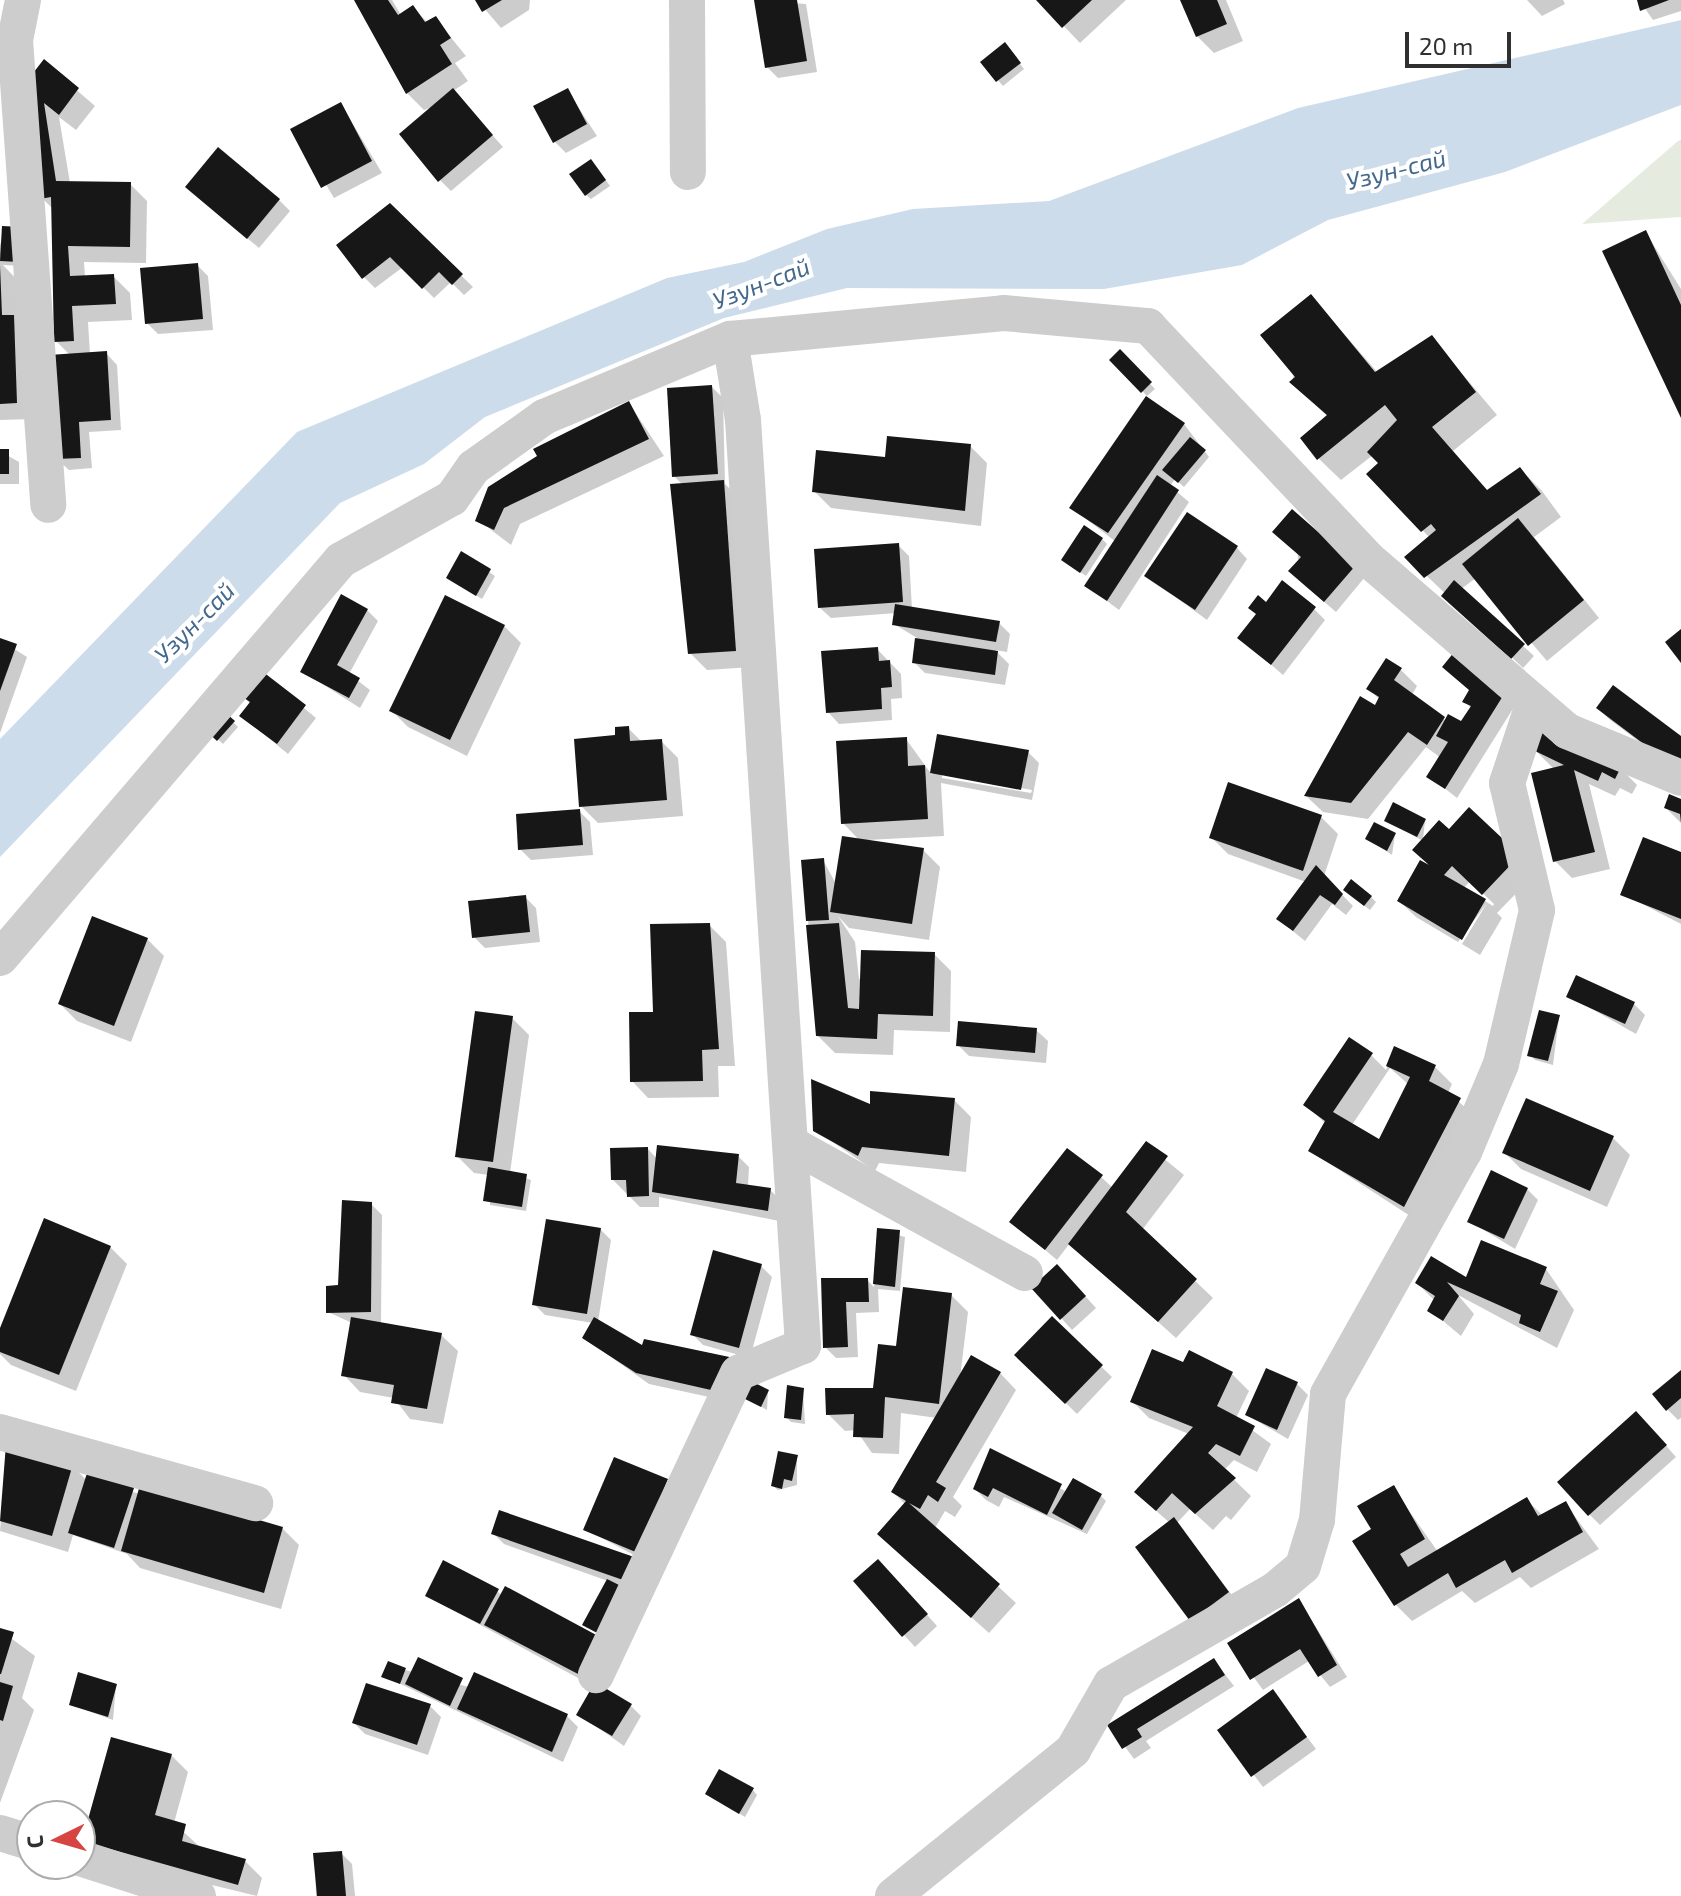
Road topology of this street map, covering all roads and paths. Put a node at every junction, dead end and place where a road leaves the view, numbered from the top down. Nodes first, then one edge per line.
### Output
1 (23, 0) edge
2 (687, 0) edge
3 (688, 172) dead end
4 (730, 339) junction
5 (48, 505) dead end
6 (1534, 702) junction
7 (1681, 778) edge
8 (0, 958) edge
9 (791, 1144) junction
10 (1025, 1273) dead end
11 (0, 1432) edge
12 (255, 1503) dead end
13 (596, 1675) dead end
14 (96, 1863) edge
15 (198, 1896) edge
16 (893, 1896) edge

1 - 5 street
2 - 3 street
4 - 6 street
4 - 8 street
4 - 9 street
6 - 7 street
6 - 16 street
9 - 10 street
9 - 13 street
11 - 12 street
14 - 15 street

